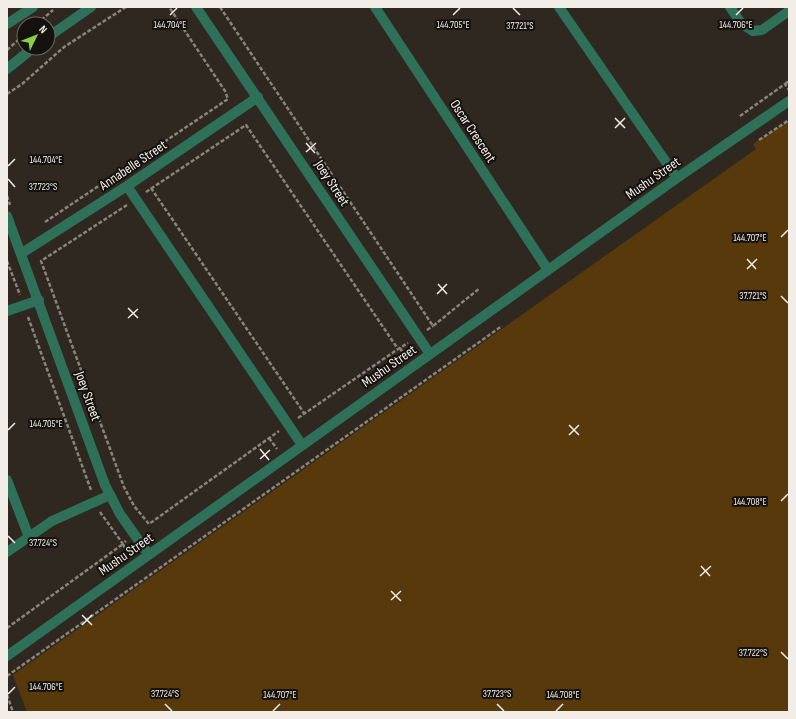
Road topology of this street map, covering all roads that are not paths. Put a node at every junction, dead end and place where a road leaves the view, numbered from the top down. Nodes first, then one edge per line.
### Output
1 (33, 7) edge
2 (91, 7) edge
3 (196, 7) edge
4 (375, 7) edge
5 (559, 7) edge
6 (730, 7) edge
7 (789, 11) edge
8 (7, 24) edge
9 (56, 31) edge
10 (23, 56) edge
11 (7, 69) edge
12 (258, 97) junction
13 (789, 101) edge
14 (677, 178) junction
15 (127, 186) junction
16 (7, 216) edge
17 (22, 254) junction
18 (548, 270) junction
19 (38, 300) junction
20 (7, 311) edge
21 (430, 354) junction
22 (302, 445) junction
23 (7, 480) edge
24 (110, 495) junction
25 (29, 537) junction
26 (7, 552) edge
27 (149, 555) junction
28 (7, 656) edge

1 - 8 street
2 - 9 street
3 - 12 street, Joey Street
4 - 18 street, Oscar Crescent
5 - 14 street
6 - 7 street
10 - 11 street
12 - 15 street, Annabelle Street
12 - 21 street, Joey Street
13 - 14 street, Mushu Street
14 - 18 street, Mushu Street
15 - 17 street, Annabelle Street
15 - 22 street
16 - 17 street, Joey Street
17 - 19 street, Joey Street
18 - 21 street, Mushu Street
19 - 20 street
19 - 24 street, Joey Street
21 - 22 street, Mushu Street
22 - 27 street, Mushu Street
23 - 25 street
24 - 25 street
24 - 27 street, Joey Street
25 - 26 street
27 - 28 street, Mushu Street

